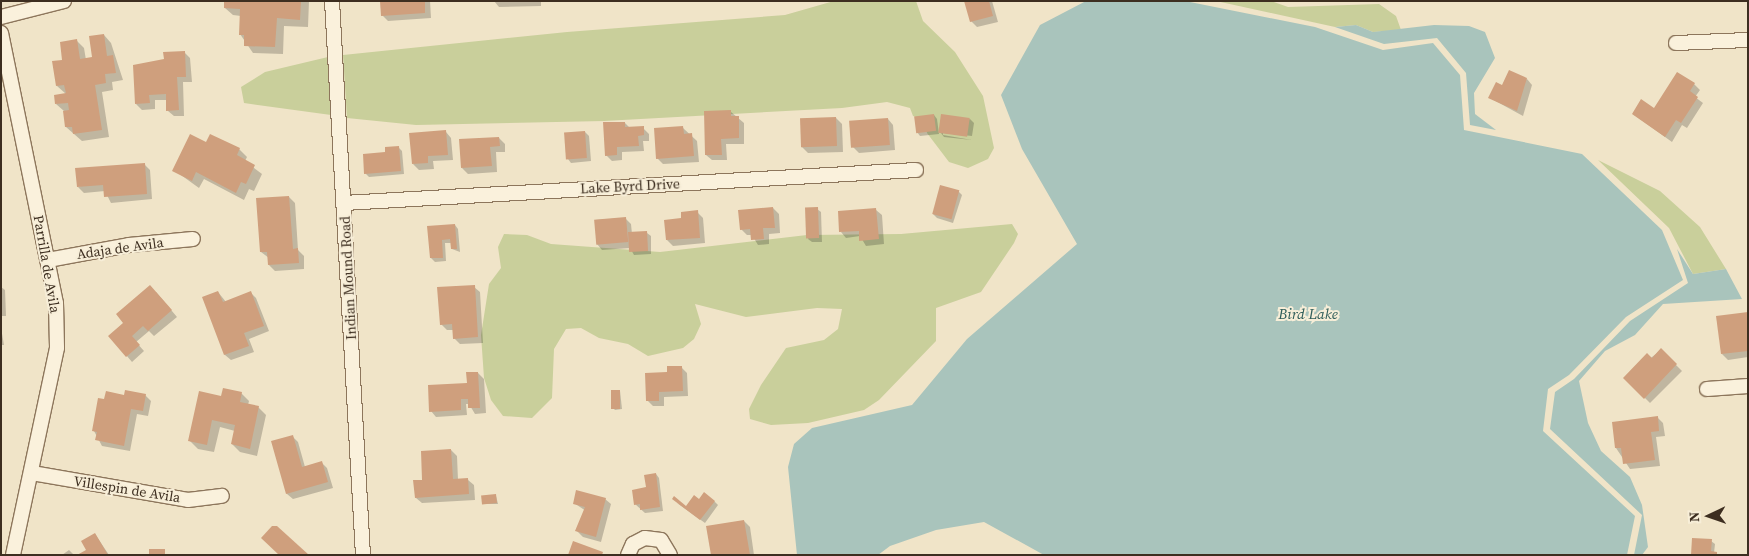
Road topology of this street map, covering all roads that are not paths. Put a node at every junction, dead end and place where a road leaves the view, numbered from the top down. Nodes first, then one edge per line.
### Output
1 (64, 1) edge
2 (332, 1) edge
3 (1, 17) edge
4 (1, 32) edge
5 (1748, 40) edge
6 (1676, 43) dead end
7 (916, 170) dead end
8 (344, 203) junction
9 (194, 239) dead end
10 (48, 260) junction
11 (1748, 386) edge
12 (1707, 389) dead end
13 (32, 474) junction
14 (222, 496) dead end
15 (13, 555) edge
16 (363, 555) edge
17 (628, 555) edge
18 (670, 555) edge

1 - 3 street
2 - 8 street, Indian Mound Road
4 - 10 street, Parrilla de Avila
5 - 6 street
7 - 8 street, Lake Byrd Drive
8 - 16 street, Indian Mound Road
9 - 10 street, Adaja de Avila
10 - 13 street, Parrilla de Avila
11 - 12 street
13 - 14 street, Villespin de Avila
13 - 15 street, Parrilla de Avila
17 - 18 street

